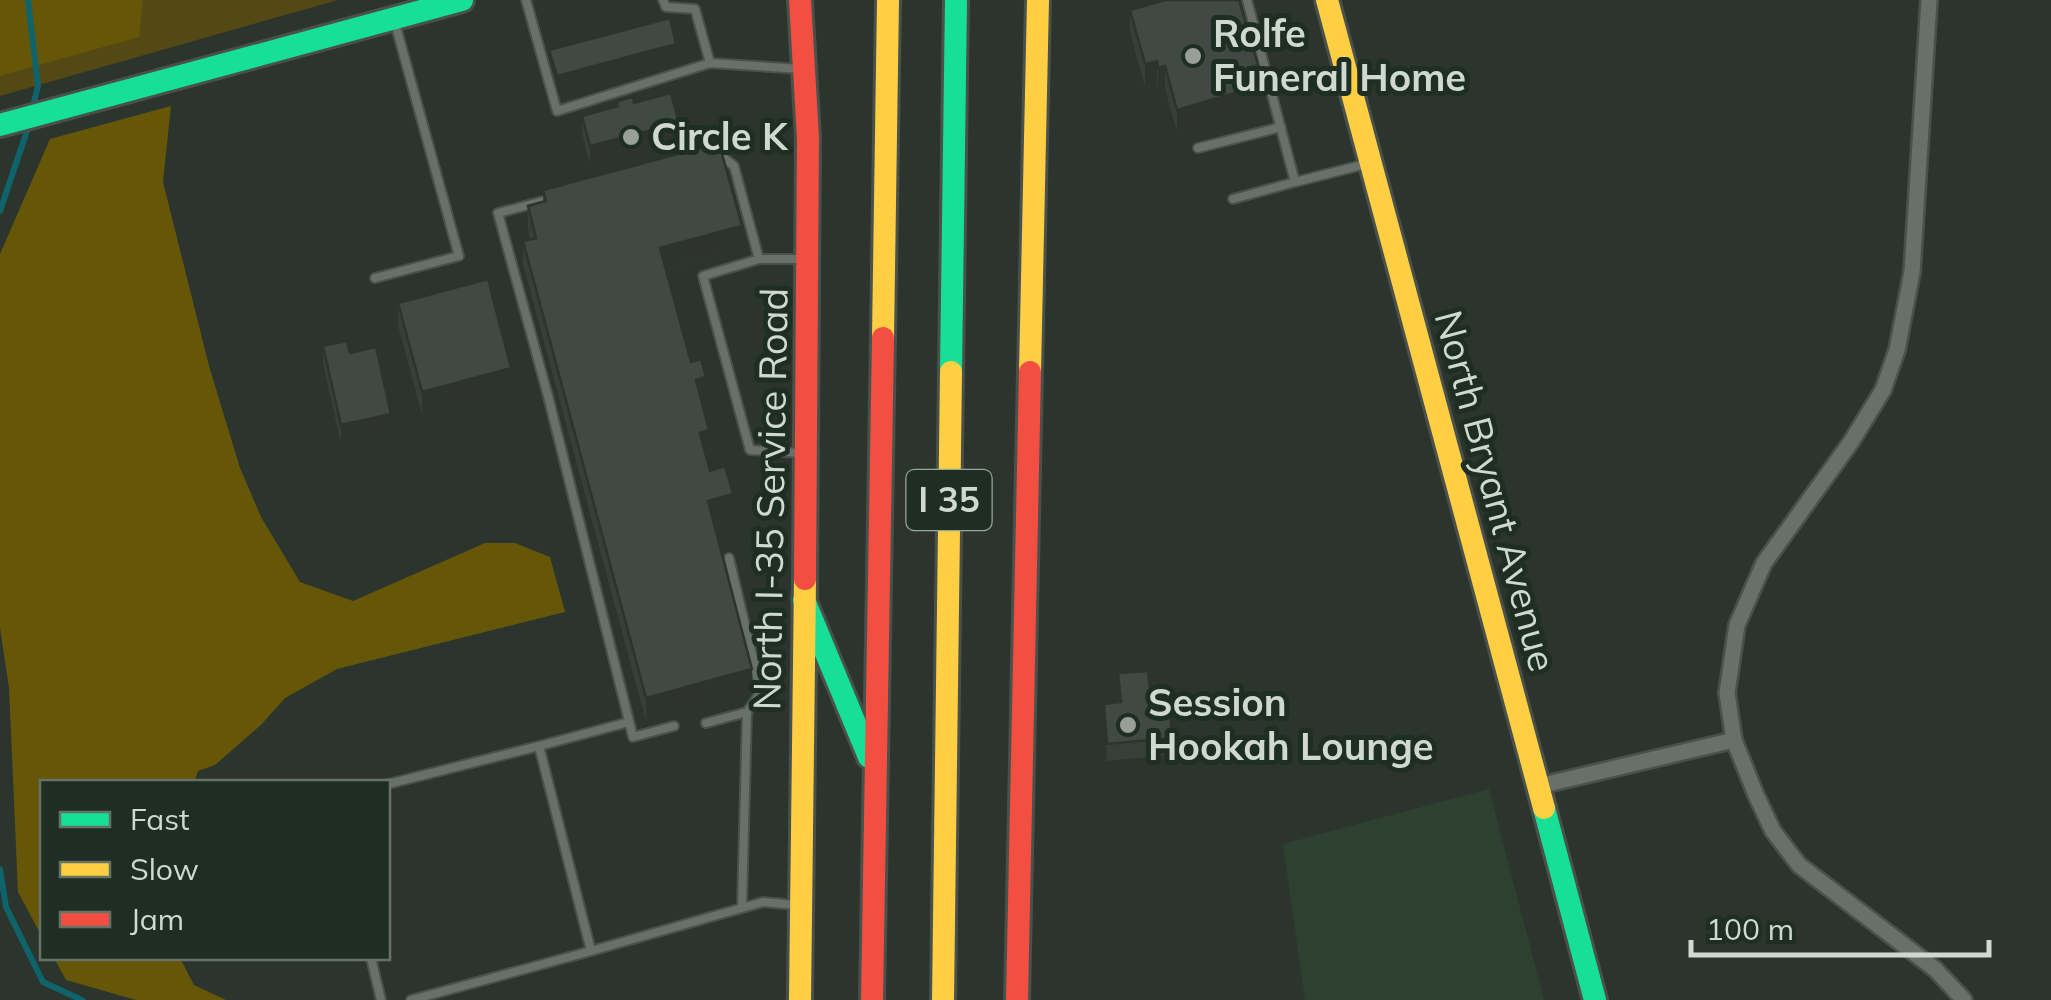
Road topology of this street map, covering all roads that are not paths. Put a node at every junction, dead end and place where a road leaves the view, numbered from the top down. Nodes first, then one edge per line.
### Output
1 (462, 0) edge
2 (526, 0) edge
3 (664, 0) edge
4 (888, 0) edge
5 (956, 0) edge
6 (1038, 0) edge
7 (1246, 0) edge
8 (1327, 0) edge
9 (1928, 0) edge
10 (798, 4) edge
11 (393, 18) junction
12 (710, 63) junction
13 (804, 69) junction
14 (0, 124) edge
15 (1280, 127) junction
16 (1198, 148) dead end
17 (702, 160) edge
18 (1370, 163) junction
19 (1296, 182) junction
20 (554, 198) edge
21 (1233, 198) dead end
22 (758, 259) junction
23 (809, 260) junction
24 (375, 278) dead end
25 (806, 453) junction
26 (729, 558) dead end
27 (804, 600) junction
28 (747, 712) junction
29 (629, 722) junction
30 (706, 723) dead end
31 (674, 726) dead end
32 (1734, 740) junction
33 (538, 746) junction
34 (875, 772) junction
35 (390, 783) edge
36 (1539, 786) junction
37 (800, 905) junction
38 (742, 907) junction
39 (591, 950) junction
40 (371, 960) edge
41 (381, 1000) edge
42 (411, 1000) edge
43 (800, 1000) edge
44 (872, 1000) edge
45 (943, 1000) edge
46 (1016, 1000) edge
47 (1595, 1000) edge
48 (1964, 1000) edge

1 - 11 main road
2 - 12 lane
3 - 12 lane
4 - 34 main road, I 35
5 - 45 main road, I 35
6 - 46 main road
7 - 15 lane
8 - 18 main road, North Bryant Avenue
9 - 32 street
10 - 13 main road, North I-35 Service Road
11 - 14 main road
11 - 24 lane
12 - 13 lane
13 - 23 main road, North I-35 Service Road
15 - 16 lane
15 - 19 lane
17 - 22 lane
18 - 19 lane
18 - 36 main road, North Bryant Avenue
19 - 21 lane
20 - 29 lane
22 - 23 lane
22 - 25 lane
23 - 25 main road, North I-35 Service Road
25 - 27 main road, North I-35 Service Road
26 - 28 lane
27 - 34 main road
27 - 37 main road, North I-35 Service Road
28 - 30 lane
28 - 38 lane
29 - 31 lane
29 - 33 lane
32 - 36 street
32 - 48 street
33 - 35 lane
33 - 39 lane
34 - 44 main road, I 35
36 - 47 main road, North Bryant Avenue
37 - 38 lane
37 - 43 main road, North I-35 Service Road
38 - 39 lane
39 - 42 lane
40 - 41 lane

